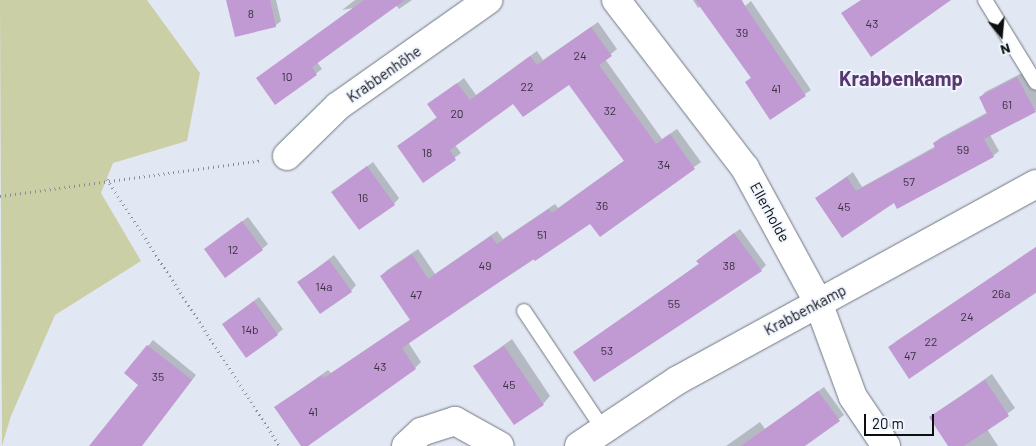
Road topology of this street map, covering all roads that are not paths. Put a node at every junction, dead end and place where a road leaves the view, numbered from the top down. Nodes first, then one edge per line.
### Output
1 (488, 0) edge
2 (616, 0) edge
3 (985, 0) edge
4 (1036, 83) edge
5 (287, 156) road end
6 (1033, 191) edge
7 (818, 302) junction
8 (524, 311) dead end
9 (603, 429) junction
10 (406, 446) edge
11 (500, 446) edge
12 (579, 446) edge
13 (886, 446) edge

1 - 5 street, Krabbenhöhe
2 - 7 street, Ellerholde
3 - 4 lane
6 - 7 street, Krabbenkamp
7 - 9 street, Krabbenkamp
7 - 13 street, Ellerholde
8 - 9 lane
9 - 12 street, Krabbenkamp
10 - 11 street

